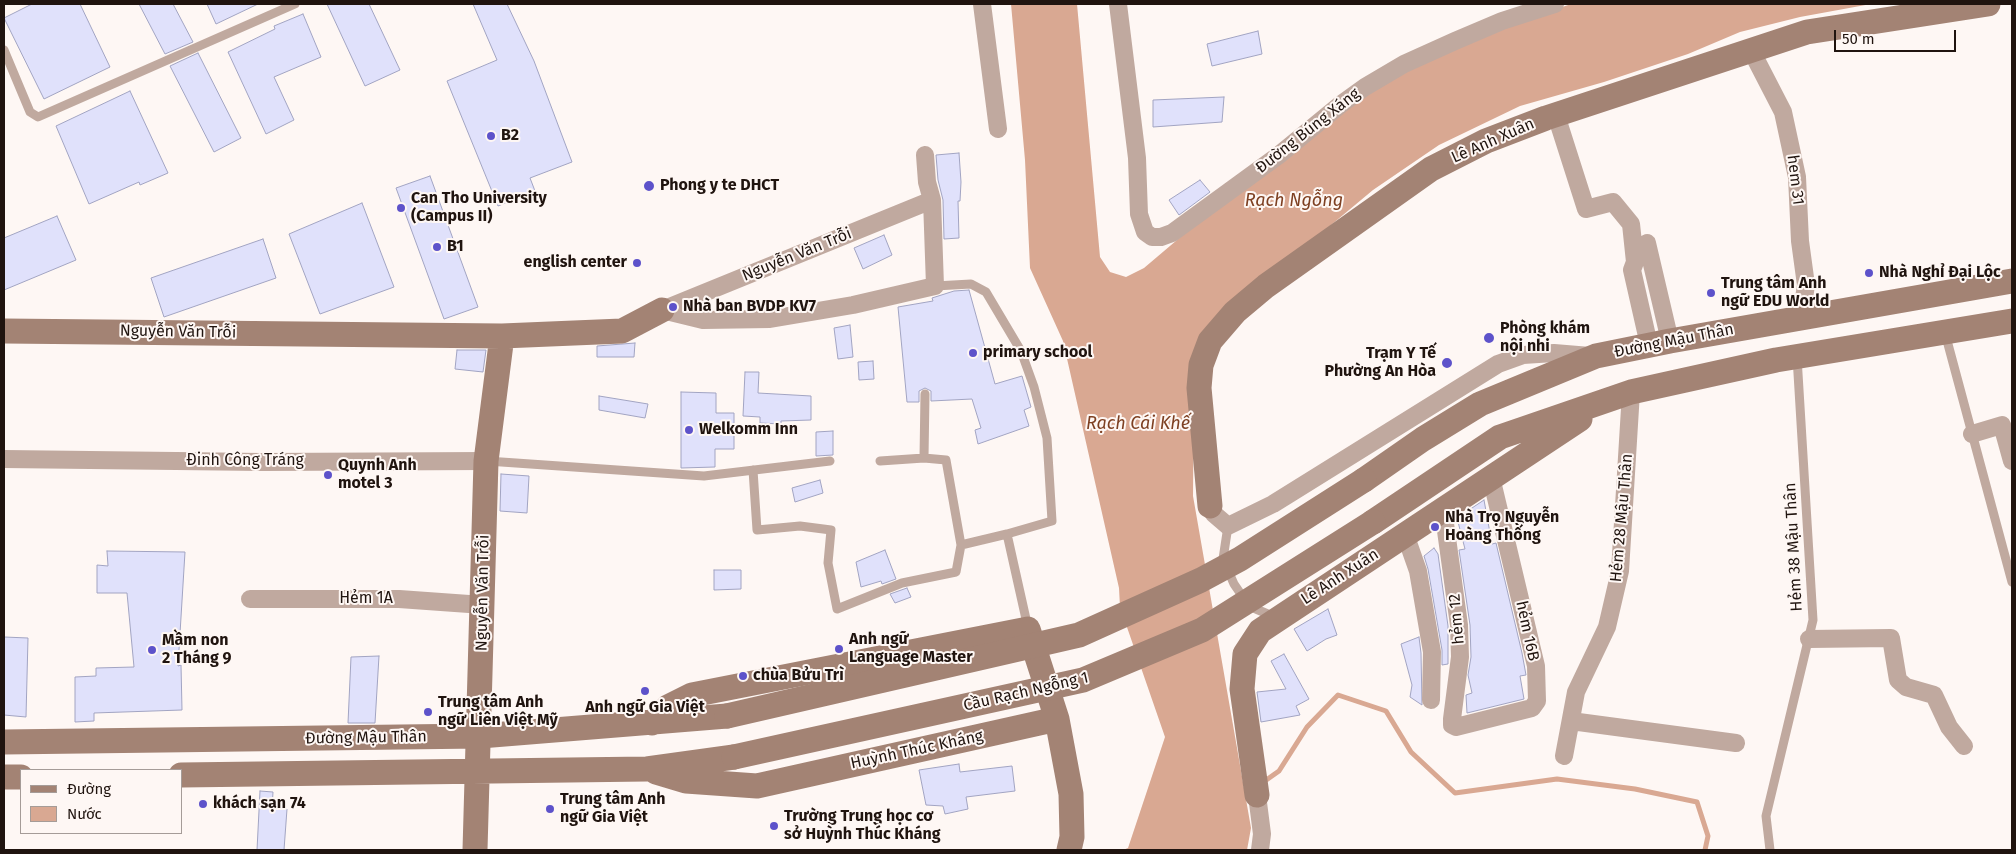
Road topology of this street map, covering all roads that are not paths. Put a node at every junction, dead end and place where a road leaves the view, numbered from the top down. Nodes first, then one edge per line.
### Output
1 (295, 4) edge
2 (982, 4) edge
3 (1118, 4) edge
4 (1555, 4) edge
5 (1988, 4) edge
6 (4, 50) edge
7 (1751, 50) junction
8 (1556, 115) junction
9 (998, 129) dead end
10 (925, 155) dead end
11 (932, 200) junction
12 (1647, 243) dead end
13 (2012, 281) edge
14 (935, 286) junction
15 (662, 310) junction
16 (1802, 318) junction
17 (2012, 321) edge
18 (4, 331) edge
19 (1945, 332) junction
20 (502, 336) junction
21 (1659, 343) junction
22 (1596, 356) junction
23 (1797, 357) junction
24 (925, 394) dead end
25 (1620, 396) junction
26 (1972, 434) junction
27 (924, 458) junction
28 (4, 459) edge
29 (486, 460) junction
30 (830, 461) dead end
31 (880, 461) dead end
32 (2012, 461) edge
33 (753, 470) junction
34 (1491, 477) junction
35 (1210, 506) joint
36 (1443, 509) junction
37 (1228, 526) junction
38 (1007, 534) junction
39 (1405, 534) junction
40 (961, 544) junction
41 (2012, 582) edge
42 (250, 599) dead end
43 (483, 605) junction
44 (1284, 615) junction
45 (1028, 630) junction
46 (1809, 639) junction
47 (1431, 700) dead end
48 (1057, 719) junction
49 (1571, 721) junction
50 (652, 723) junction
51 (1456, 727) joint
52 (480, 736) junction
53 (4, 742) edge
54 (1736, 743) dead end
55 (1964, 746) dead end
56 (1564, 756) dead end
57 (646, 769) junction
58 (479, 772) junction
59 (182, 775) edge
60 (4, 777) edge
61 (20, 777) edge
62 (1255, 787) joint
63 (476, 850) edge
64 (1069, 850) edge
65 (1260, 850) edge
66 (1770, 850) edge

1 - 6 lane
2 - 9 street
3 - 4 street, Đường Búng Xáng
5 - 7 main road, Lê Anh Xuân
7 - 8 main road, Lê Anh Xuân
7 - 16 street, hem 31
8 - 21 street
8 - 35 main road, Lê Anh Xuân
10 - 11 street
11 - 14 street
11 - 15 street, Nguyễn Văn Trỗi
12 - 21 street
13 - 16 main road, Đường Mậu Thân
14 - 15 street
14 - 38 lane
15 - 20 main road, Nguyễn Văn Trỗi
16 - 21 main road, Đường Mậu Thân
17 - 19 main road
18 - 20 main road, Nguyễn Văn Trỗi
19 - 23 main road
19 - 26 lane
20 - 29 main road, Nguyễn Văn Trỗi
21 - 22 main road, Đường Mậu Thân
22 - 37 street
22 - 50 main road, Đường Mậu Thân, bridge
23 - 25 main road
23 - 46 lane, Hẻm 38 Mậu Thân
24 - 27 lane
25 - 34 main road, Lê Anh Xuân
25 - 49 street, Hẻm 28 Mậu Thân
25 - 57 main road, Cầu Rạch Ngỗng 1, bridge
26 - 32 street
26 - 41 lane
27 - 31 lane
27 - 40 lane
28 - 29 street, Đinh Công Tráng
29 - 33 lane
29 - 43 main road, Nguyễn Văn Trỗi
30 - 33 lane
33 - 40 lane
34 - 36 main road, Lê Anh Xuân
34 - 51 street, hẻm 16B
35 - 37 street
36 - 39 main road, Lê Anh Xuân
36 - 51 street, hẻm 12
37 - 44 lane
38 - 40 lane
38 - 45 lane
39 - 44 main road, Lê Anh Xuân
39 - 47 street
42 - 43 street, Hẻm 1A
43 - 52 main road, Nguyễn Văn Trỗi
44 - 62 main road, Lê Anh Xuân
45 - 48 main road
45 - 50 main road
46 - 55 street
46 - 66 lane, Hẻm 38 Mậu Thân
48 - 57 main road, Huỳnh Thúc Kháng
48 - 64 main road
49 - 54 street
49 - 56 street, Hẻm 28 Mậu Thân
50 - 52 main road, Đường Mậu Thân
52 - 53 main road, Đường Mậu Thân
52 - 58 main road, Nguyễn Văn Trỗi
57 - 58 main road
58 - 59 main road
58 - 63 main road, Nguyễn Văn Trỗi
60 - 61 main road
62 - 65 street, Lê Anh Xuân

